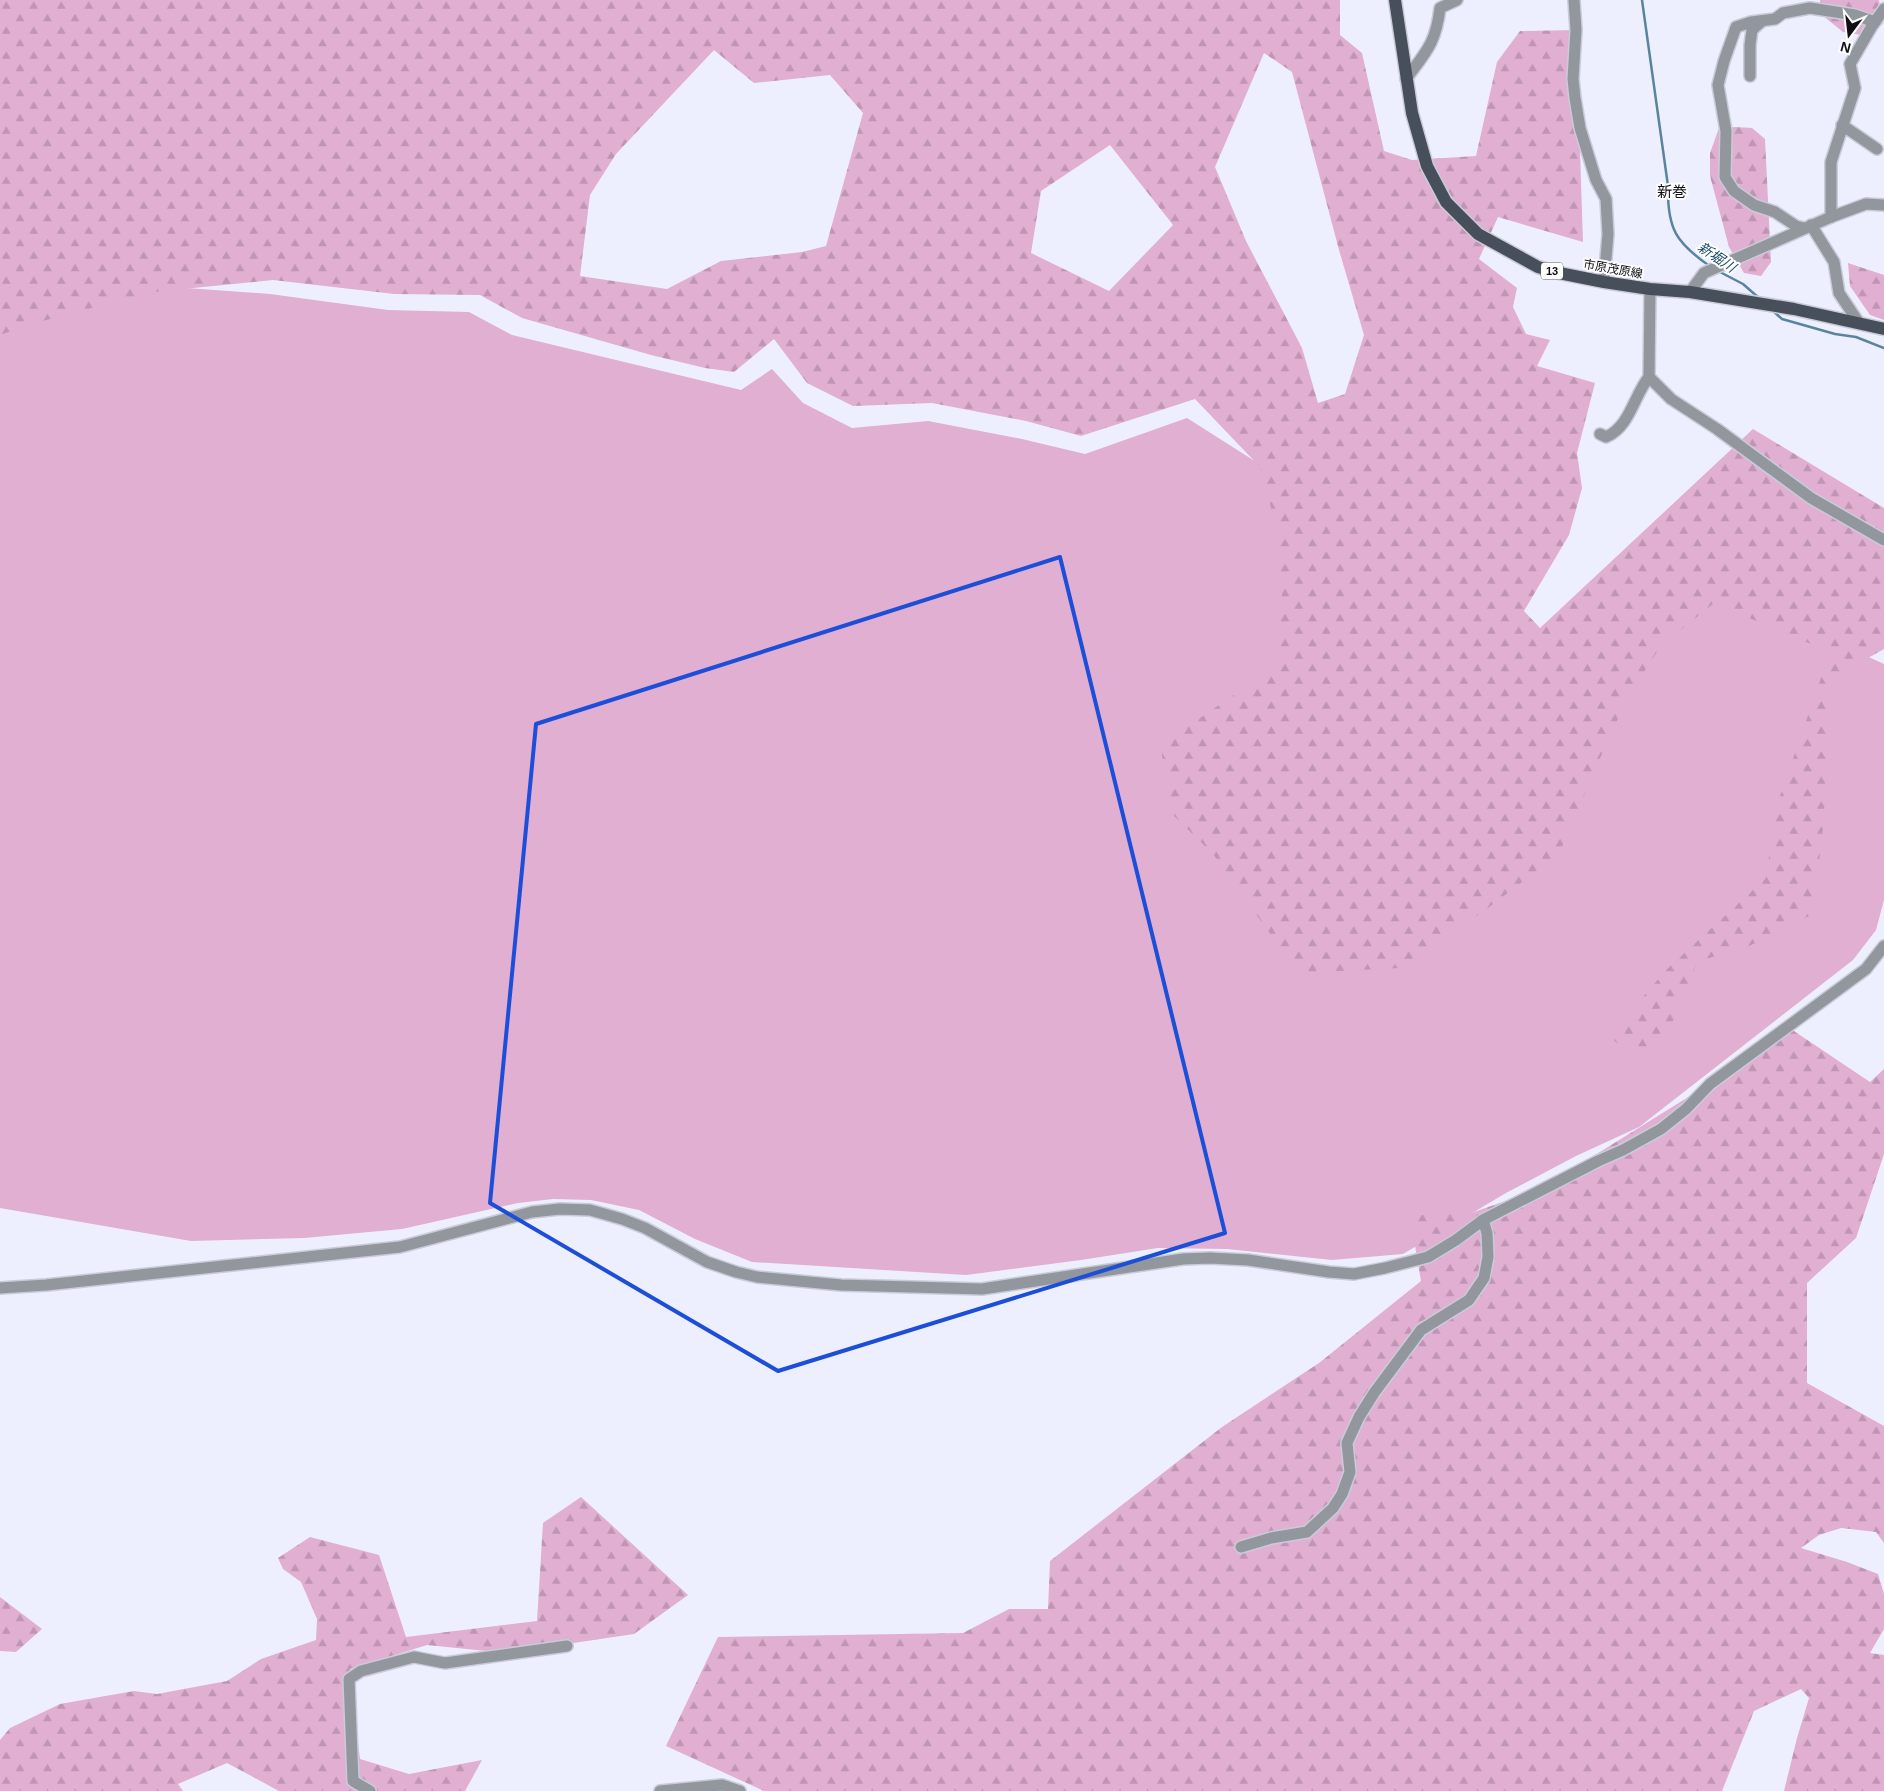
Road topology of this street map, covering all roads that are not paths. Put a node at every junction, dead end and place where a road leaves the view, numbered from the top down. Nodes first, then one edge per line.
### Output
1 (1395, 0) edge
2 (1457, 0) edge
3 (1574, 0) edge
4 (1438, 4) edge
5 (1884, 9) edge
6 (1761, 22) junction
7 (1875, 22) junction
8 (1750, 76) dead end
9 (1406, 79) junction
10 (1842, 125) junction
11 (1878, 149) dead end
12 (1884, 205) edge
13 (1831, 217) junction
14 (1808, 227) junction
15 (1604, 282) junction
16 (1650, 289) junction
17 (1690, 292) junction
18 (1859, 322) junction
19 (1884, 329) edge
20 (1649, 377) junction
21 (1600, 434) dead end
22 (1884, 540) edge
23 (1884, 946) edge
24 (1482, 1220) junction
25 (0, 1288) edge
26 (1241, 1547) dead end
27 (567, 1646) dead end
28 (370, 1791) edge
29 (660, 1791) edge
30 (740, 1791) edge

1 - 9 main road, 市原茂原線 / 13
2 - 4 street
3 - 15 street
4 - 9 street
5 - 7 street
6 - 7 street
6 - 8 street
6 - 14 street
7 - 10 street
9 - 15 main road, 市原茂原線 / 13
10 - 11 street
10 - 13 street
12 - 13 street
13 - 14 street
14 - 17 street
14 - 18 street
15 - 16 main road, 市原茂原線 / 13
16 - 17 main road, 市原茂原線 / 13
16 - 20 street
17 - 18 main road, 市原茂原線 / 13
18 - 19 main road, 市原茂原線 / 13
20 - 21 street
20 - 22 street
23 - 24 street
24 - 25 street
24 - 26 street
27 - 28 street
29 - 30 street

